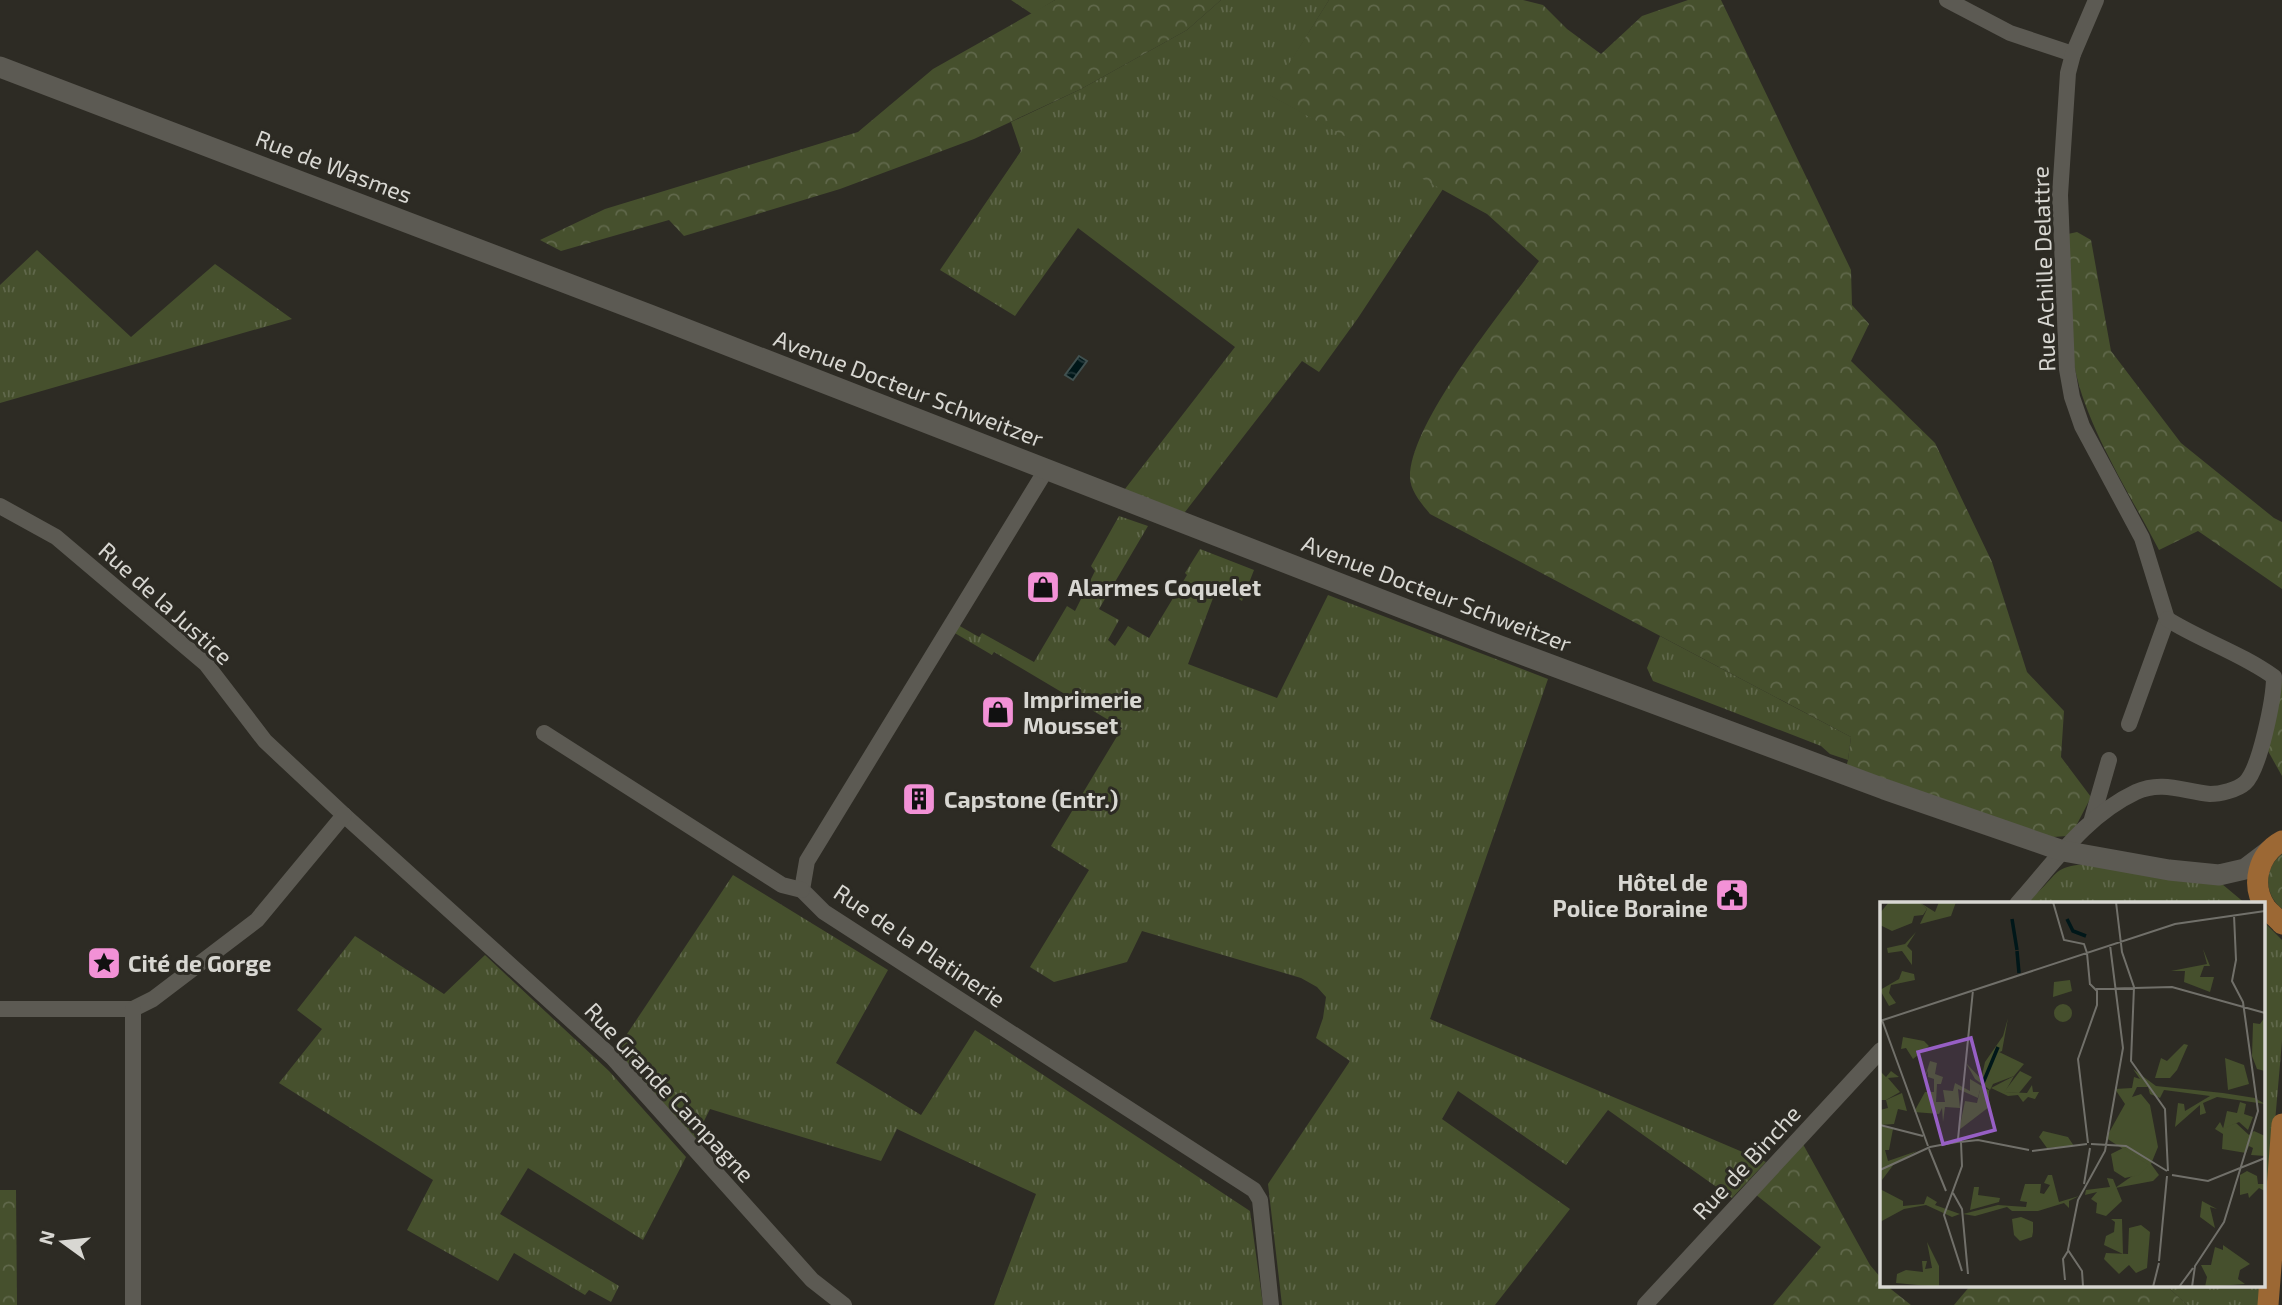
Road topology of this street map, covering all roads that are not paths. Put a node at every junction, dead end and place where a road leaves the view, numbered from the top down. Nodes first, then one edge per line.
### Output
1 (1947, 0) edge
2 (2089, 4) edge
3 (2073, 54) junction
4 (0, 67) edge
5 (650, 315) joint
6 (1046, 470) junction
7 (0, 506) edge
8 (2167, 619) junction
9 (2129, 724) dead end
10 (544, 733) dead end
11 (2109, 760) dead end
12 (344, 815) junction
13 (2092, 819) junction
14 (2276, 845) edge
15 (2063, 851) junction
16 (394, 860) joint
17 (2219, 875) junction
18 (803, 890) junction
19 (2019, 902) edge
20 (2259, 902) edge
21 (2264, 902) edge
22 (0, 1009) edge
23 (134, 1009) junction
24 (1880, 1051) edge
25 (2282, 1124) edge
26 (133, 1305) edge
27 (844, 1305) edge
28 (1271, 1305) edge
29 (1646, 1305) edge
30 (2268, 1305) edge

1 - 3 street
2 - 3 street, Rue Achille Delattre
3 - 8 street, Rue Achille Delattre
4 - 5 street, Rue de Wasmes
5 - 6 street, Avenue Docteur Schweitzer
6 - 15 street, Avenue Docteur Schweitzer
6 - 18 street, Rue de la Platinerie
7 - 12 street, Rue de la Justice
8 - 9 street
8 - 13 street
10 - 18 street
11 - 13 street
12 - 16 street, Rue de la Justice
12 - 23 street
13 - 15 street
14 - 17 street
14 - 21 main road
15 - 17 street, Avenue Docteur Schweitzer
15 - 19 street
16 - 27 street, Rue Grande Campagne
17 - 20 street
18 - 28 street, Rue de la Platinerie
22 - 23 street
23 - 26 street
24 - 29 street, Rue de Binche
25 - 30 main road

